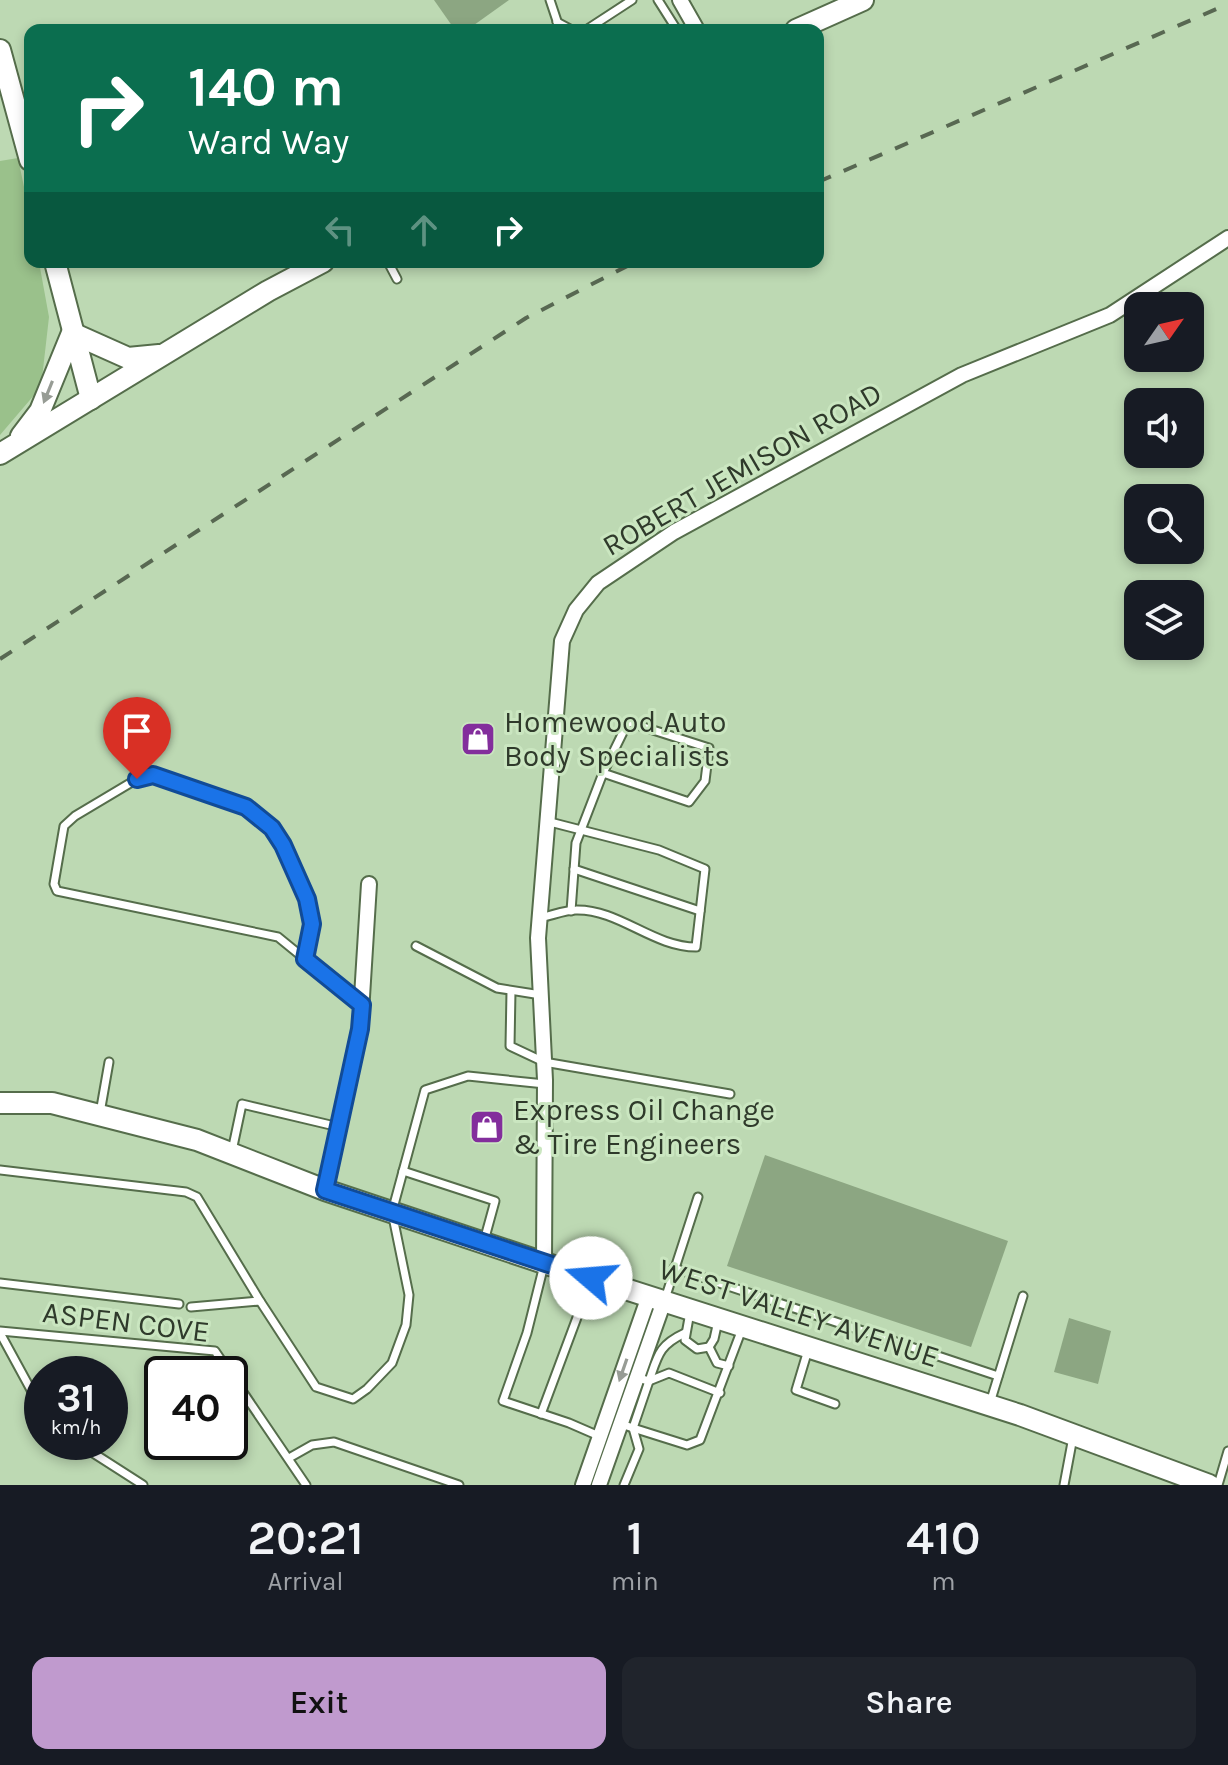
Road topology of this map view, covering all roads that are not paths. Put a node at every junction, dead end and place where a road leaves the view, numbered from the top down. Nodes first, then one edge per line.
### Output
1 (550, 0) edge
2 (632, 0) edge
3 (658, 0) edge
4 (680, 0) edge
5 (863, 0) edge
6 (555, 21) junction
7 (557, 24) edge
8 (561, 24) edge
9 (595, 24) edge
10 (674, 24) edge
11 (694, 24) edge
12 (809, 24) edge
13 (0, 50) edge
14 (24, 138) edge
15 (1228, 238) edge
16 (56, 268) edge
17 (312, 268) edge
18 (391, 268) edge
19 (397, 279) dead end
20 (72, 333) junction
21 (163, 355) junction
22 (91, 399) junction
23 (7, 450) edge
24 (603, 773) junction
25 (546, 821) junction
26 (583, 830) junction
27 (574, 869) junction
28 (369, 884) dead end
29 (571, 911) junction
30 (700, 911) junction
31 (539, 918) junction
32 (416, 946) dead end
33 (305, 959) junction
34 (511, 991) junction
35 (541, 995) junction
36 (362, 1005) junction
37 (109, 1062) dead end
38 (544, 1062) junction
39 (545, 1084) junction
40 (730, 1094) dead end
41 (0, 1103) edge
42 (99, 1115) junction
43 (339, 1127) junction
44 (231, 1154) junction
45 (0, 1170) edge
46 (403, 1171) junction
47 (325, 1190) junction
48 (698, 1197) dead end
49 (392, 1212) junction
50 (484, 1243) junction
51 (544, 1263) junction
52 (674, 1268) junction
53 (591, 1278) junction
54 (0, 1283) edge
55 (1023, 1296) dead end
56 (657, 1299) junction
57 (260, 1301) junction
58 (179, 1304) dead end
59 (191, 1307) dead end
60 (691, 1310) junction
61 (719, 1319) junction
62 (742, 1327) junction
63 (0, 1332) edge
64 (685, 1333) junction
65 (709, 1347) junction
66 (809, 1348) junction
67 (728, 1370) junction
68 (998, 1376) junction
69 (24, 1377) edge
70 (644, 1379) junction
71 (720, 1393) junction
72 (835, 1404) dead end
73 (990, 1405) junction
74 (541, 1414) junction
75 (620, 1424) junction
76 (1073, 1435) junction
77 (607, 1439) junction
78 (1228, 1451) edge
79 (289, 1458) junction
80 (104, 1460) edge
81 (1168, 1478) edge
82 (143, 1485) edge
83 (306, 1485) edge
84 (459, 1485) edge
85 (583, 1485) edge
86 (599, 1485) edge
87 (624, 1485) edge
88 (1064, 1485) edge
89 (1209, 1485) edge
90 (1218, 1485) edge

1 - 6 lane
2 - 9 lane
3 - 10 lane
4 - 11 street
5 - 12 street
6 - 7 lane
6 - 8 lane
13 - 14 street
15 - 25 street, ROBERT JEMISON ROAD
16 - 20 street
17 - 21 street
18 - 19 lane
20 - 21 street
20 - 22 street
20 -> 23 street
21 - 22 street
22 - 23 street
24 - 24 lane
24 - 26 lane
25 - 26 lane
25 - 31 street, ROBERT JEMISON ROAD
26 - 27 lane
26 - 30 lane
27 - 29 lane
27 - 30 lane
28 - 36 street
29 - 30 lane
29 - 31 lane
31 - 35 street, ROBERT JEMISON ROAD
32 - 34 lane
33 - 33 lane
33 - 36 lane
34 - 35 lane
34 - 38 lane
35 - 38 street, ROBERT JEMISON ROAD
36 - 43 street
37 - 42 lane
38 - 39 street, ROBERT JEMISON ROAD
38 - 40 lane
39 - 46 lane
39 - 51 street, ROBERT JEMISON ROAD
41 - 42 street, WEST VALLEY AVENUE
42 - 44 street, WEST VALLEY AVENUE
43 - 44 lane
43 - 47 street
44 - 47 street, WEST VALLEY AVENUE
45 - 57 lane
46 - 49 lane
46 - 50 lane
47 - 49 street, WEST VALLEY AVENUE
48 - 52 lane
49 - 50 street, WEST VALLEY AVENUE
49 - 57 lane
50 - 51 street, WEST VALLEY AVENUE
51 - 53 street, WEST VALLEY AVENUE
51 - 74 lane
52 - 56 lane
52 - 68 lane
53 - 56 street, WEST VALLEY AVENUE
53 - 74 lane
54 - 58 lane
55 - 68 lane
56 - 60 street, WEST VALLEY AVENUE
56 - 70 street
56 -> 75 street
57 - 59 lane
60 - 61 street, WEST VALLEY AVENUE
60 - 64 lane
61 - 62 street, WEST VALLEY AVENUE
61 - 65 lane
62 - 66 street, WEST VALLEY AVENUE
62 - 67 lane
63 - 69 lane, ASPEN COVE
63 - 79 lane, ASPEN COVE
64 - 65 lane
64 - 70 lane
65 - 67 lane
66 - 72 lane
66 - 73 street, WEST VALLEY AVENUE
67 - 71 lane
68 - 73 lane
70 - 71 lane
70 - 75 street
71 - 75 lane
73 - 76 street, WEST VALLEY AVENUE
74 - 77 lane
75 - 77 street
75 - 87 lane
76 - 81 street, WEST VALLEY AVENUE
76 - 88 lane
77 - 85 street
77 - 86 street
78 - 90 lane
79 - 83 lane, ASPEN COVE
79 - 84 lane
80 - 82 lane
81 - 89 street, WEST VALLEY AVENUE

